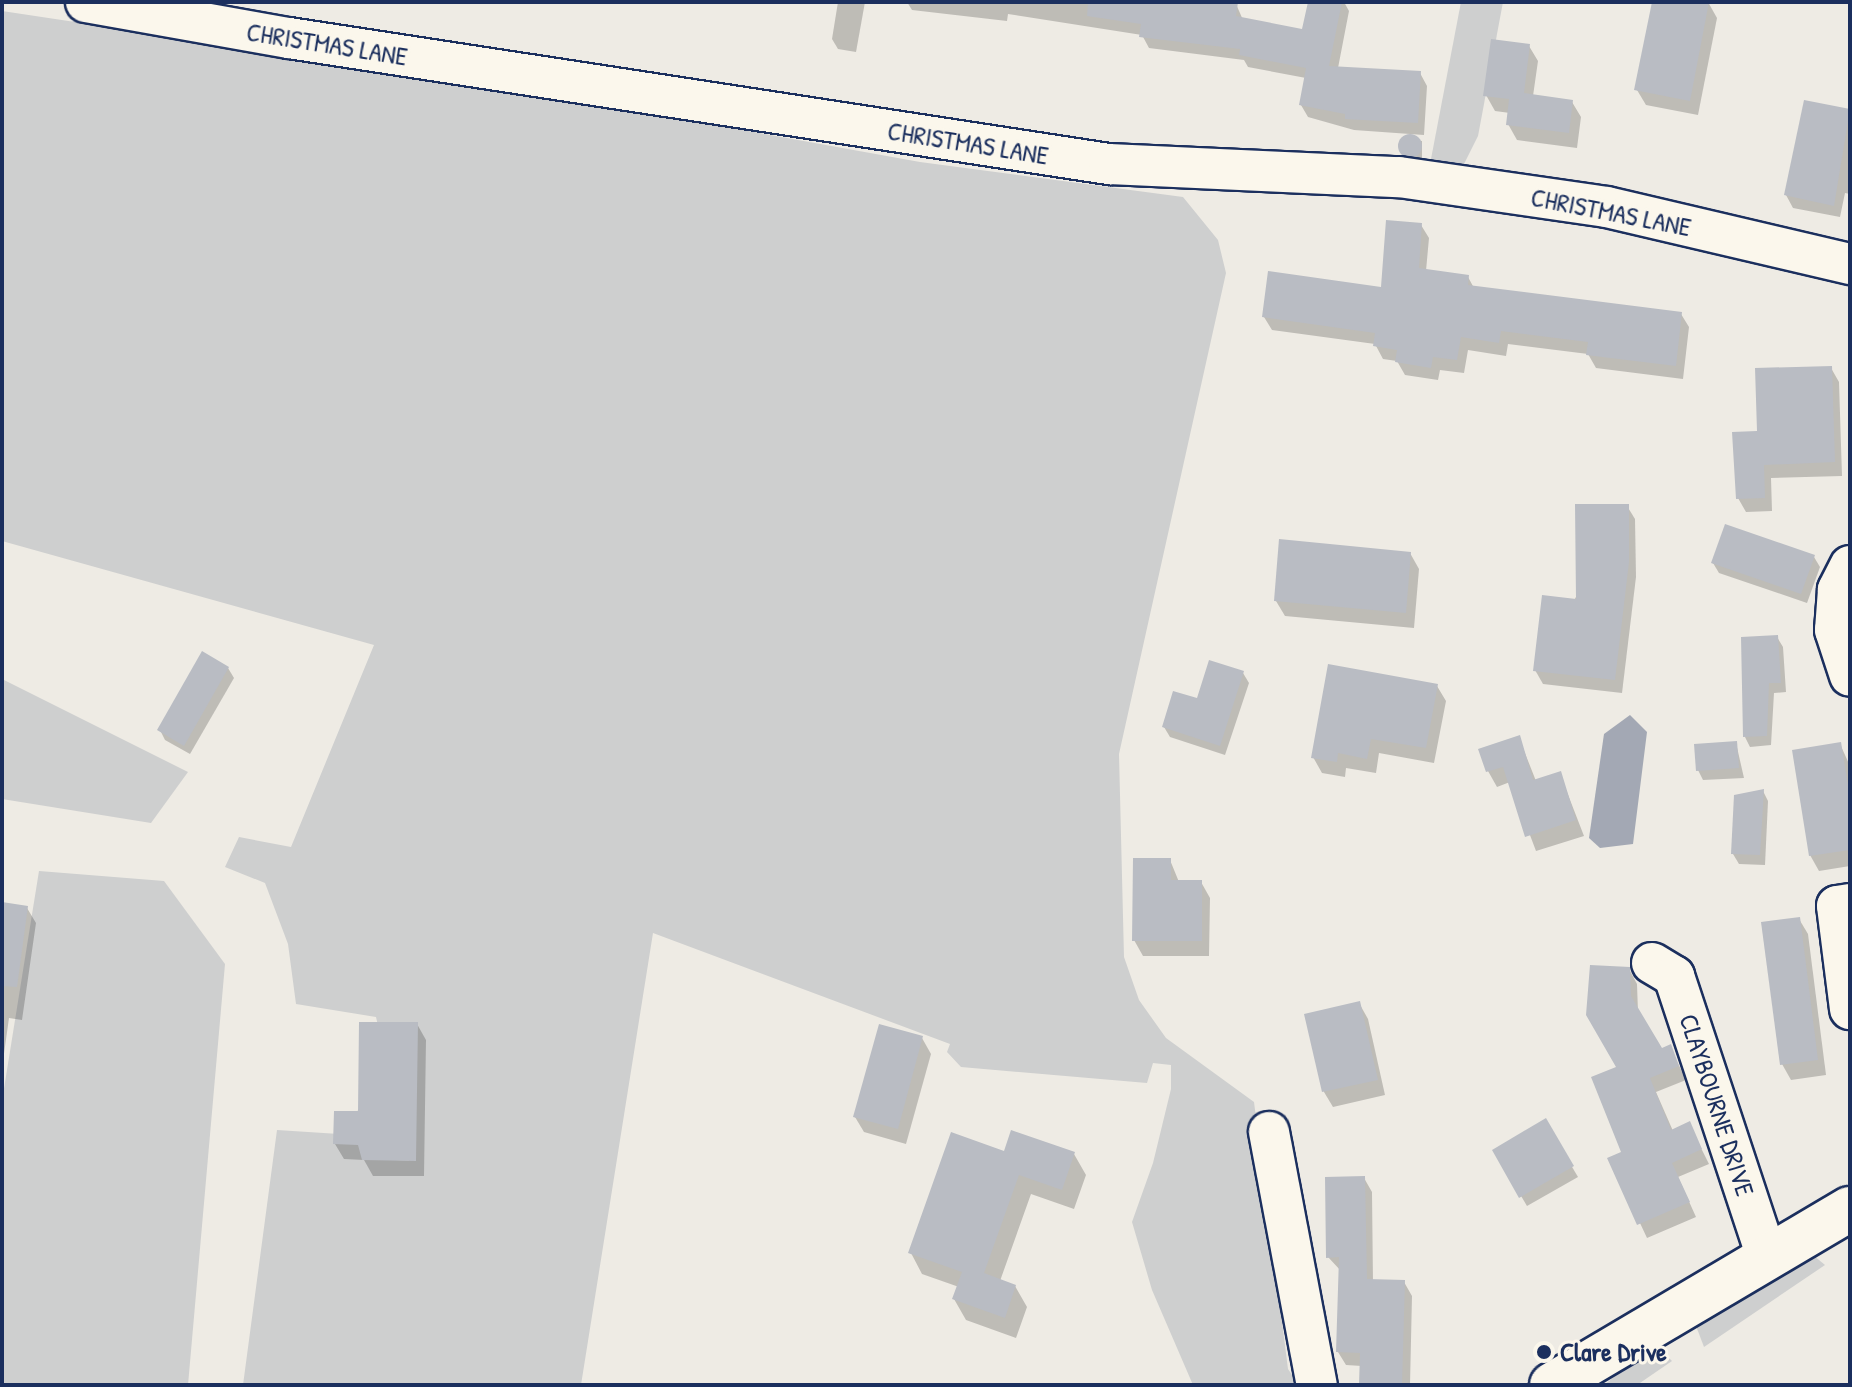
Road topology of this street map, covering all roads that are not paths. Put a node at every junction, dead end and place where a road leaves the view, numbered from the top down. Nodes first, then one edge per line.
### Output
1 (86, 2) edge
2 (1850, 264) edge
3 (1850, 566) edge
4 (1850, 676) edge
5 (1850, 904) edge
6 (1652, 963) dead end
7 (1850, 1009) edge
8 (1269, 1132) dead end
9 (1850, 1209) edge
10 (1767, 1258) junction
11 (1566, 1381) edge
12 (1317, 1385) edge

1 - 2 street, CHRISTMAS LANE
3 - 4 street
5 - 7 street
6 - 10 street, CLAYBOURNE DRIVE
8 - 12 street
9 - 10 main road
10 - 11 main road

